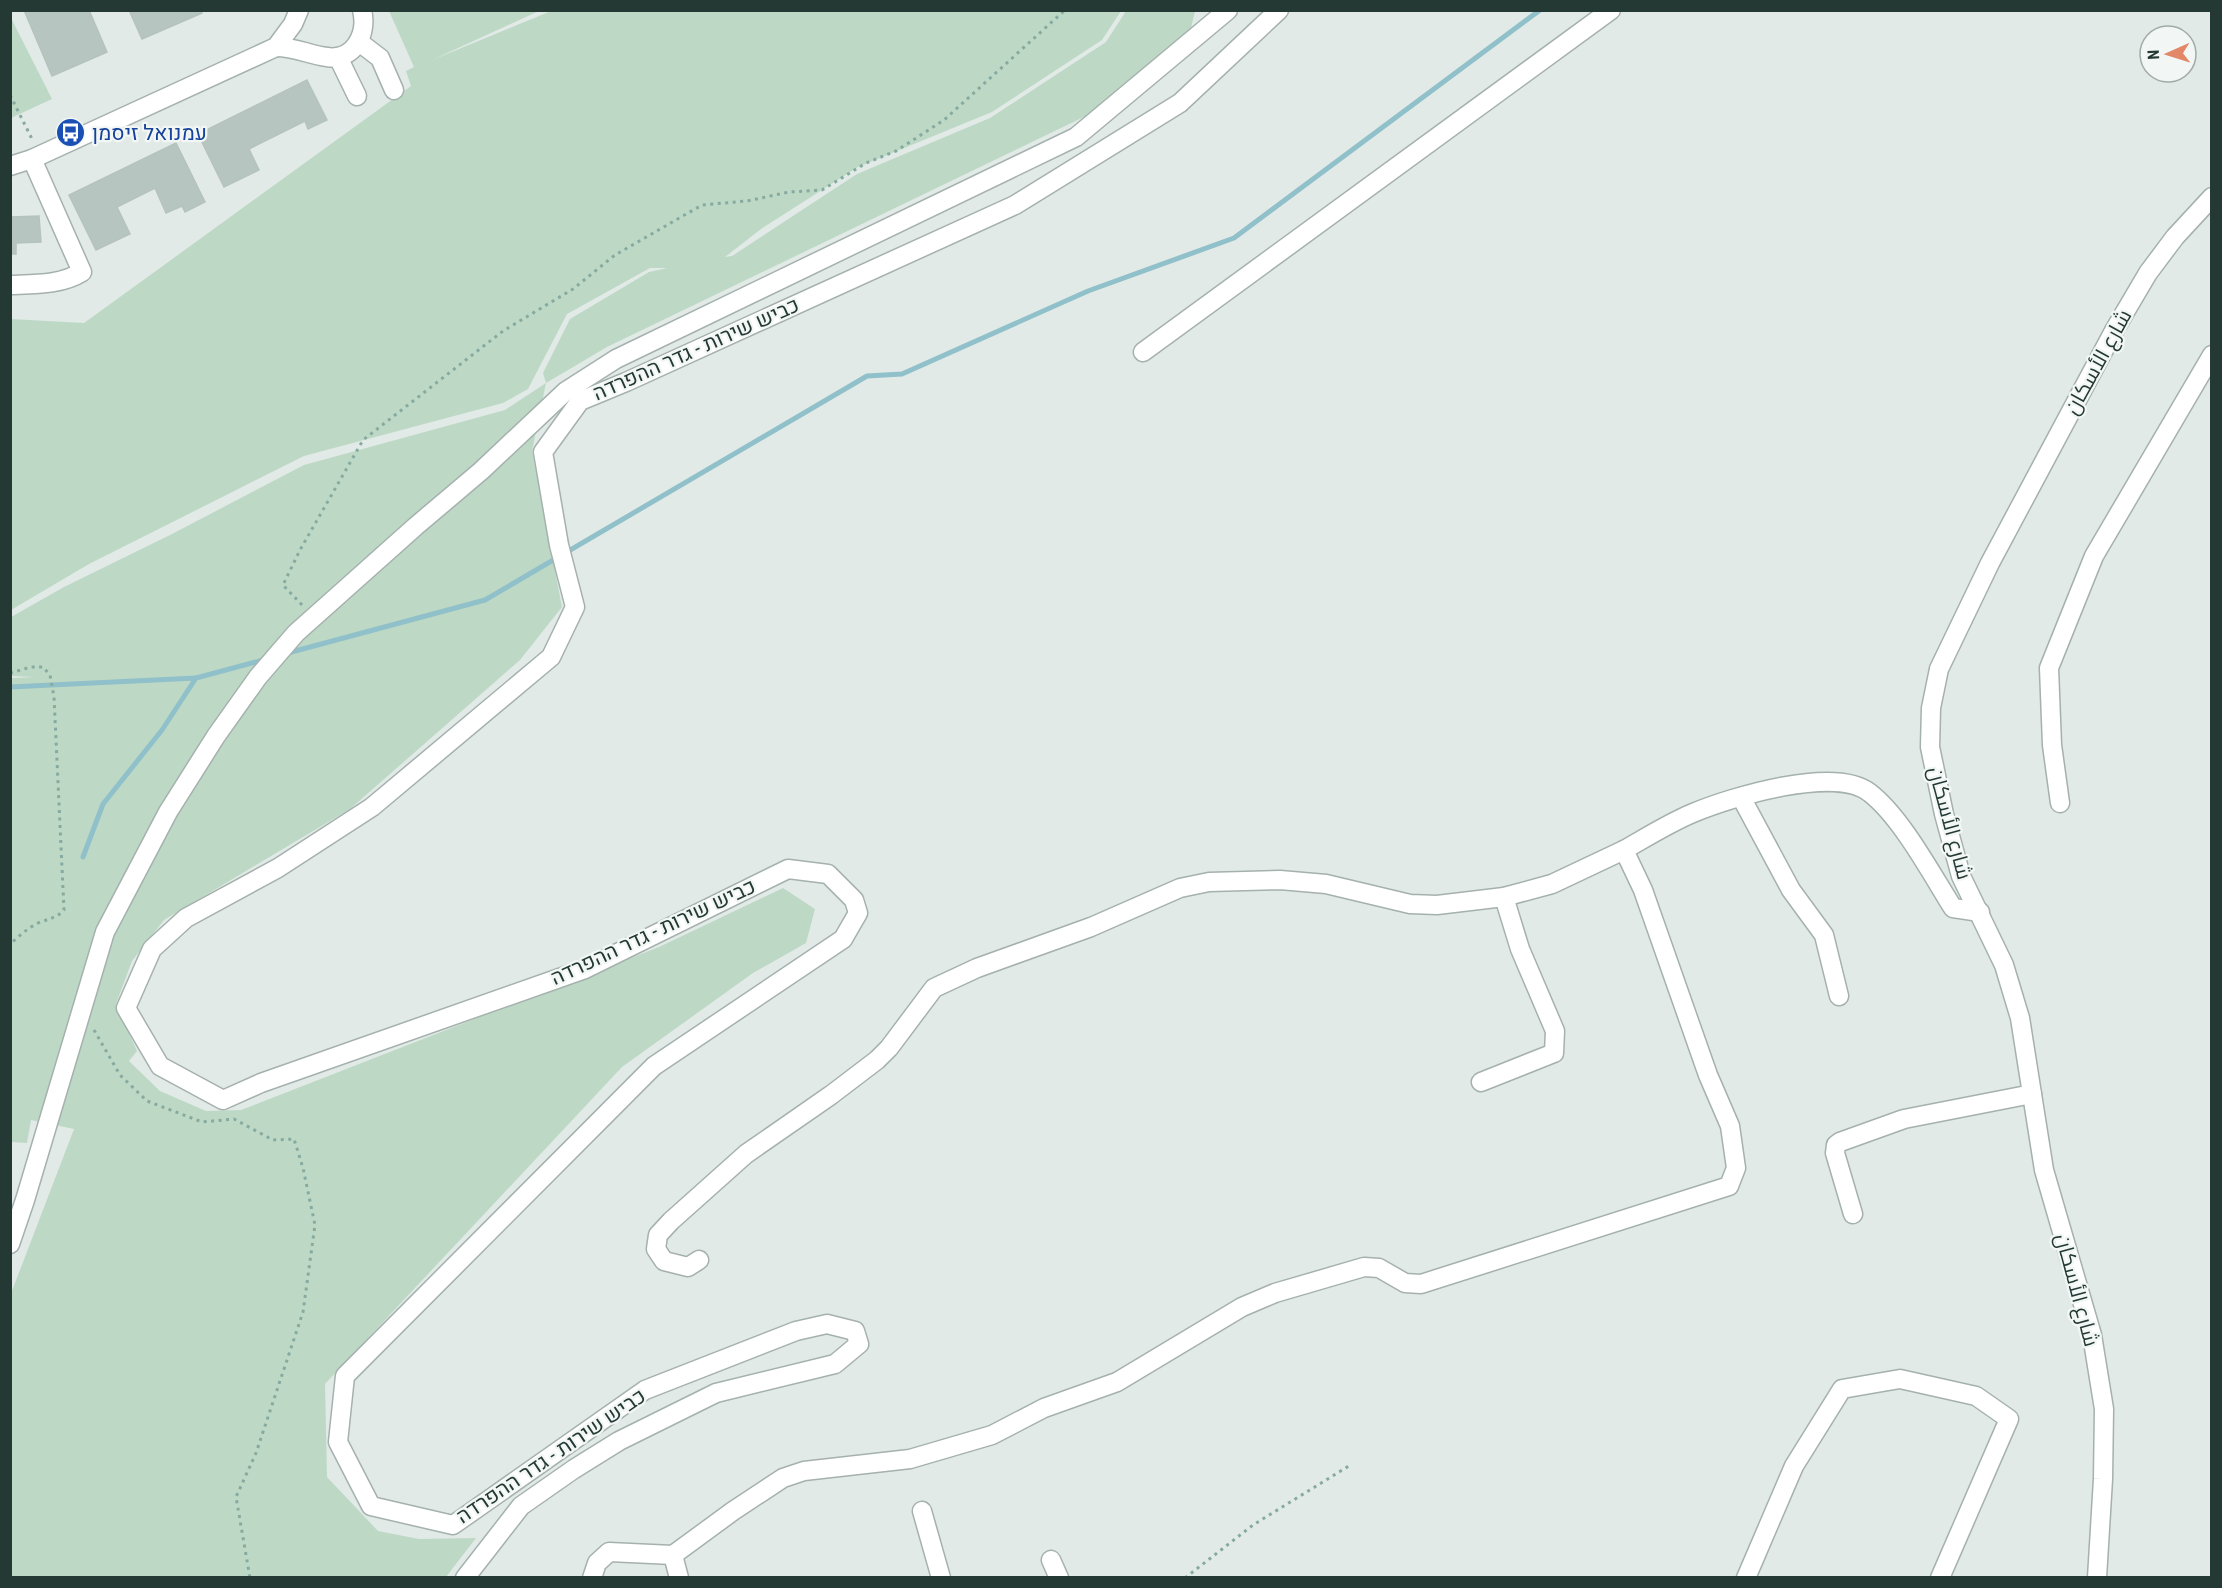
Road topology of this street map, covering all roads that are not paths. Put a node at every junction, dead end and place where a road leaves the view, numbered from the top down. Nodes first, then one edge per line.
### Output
1 (299, 10) edge
2 (362, 10) edge
3 (1228, 10) edge
4 (1279, 10) edge
5 (1611, 10) edge
6 (359, 42) junction
7 (276, 47) junction
8 (338, 57) junction
9 (394, 90) dead end
10 (357, 96) dead end
11 (36, 157) junction
12 (10, 166) edge
13 (2211, 196) edge
14 (10, 285) edge
15 (1143, 352) dead end
16 (2211, 355) edge
17 (1742, 797) junction
18 (2060, 803) dead end
19 (1624, 849) junction
20 (1504, 897) junction
21 (1980, 912) junction
22 (1839, 996) dead end
23 (1481, 1082) dead end
24 (2032, 1094) junction
25 (1853, 1214) dead end
26 (10, 1244) edge
27 (699, 1260) dead end
28 (922, 1511) dead end
29 (673, 1555) junction
30 (1051, 1560) dead end
31 (465, 1578) edge
32 (592, 1578) edge
33 (679, 1578) edge
34 (941, 1578) edge
35 (1059, 1578) edge
36 (1746, 1578) edge
37 (1940, 1578) edge
38 (2097, 1578) edge

1 - 7 street
2 - 6 street
3 - 26 street
4 - 31 street, כביש שירות - גדר ההפרדה
5 - 15 street
6 - 8 street
6 - 9 street
7 - 8 street
7 - 11 street
8 - 10 street
11 - 12 street
11 - 14 street
13 - 21 street, شارع الأسكان
16 - 18 street
17 - 19 street
17 - 21 street
17 - 22 street
19 - 20 street
19 - 29 street
20 - 23 street
20 - 27 street
21 - 24 street, شارع الأسكان
24 - 25 street
24 - 38 street, شارع الأسكان
28 - 34 street
29 - 32 street
29 - 33 street
30 - 35 street
36 - 37 street

